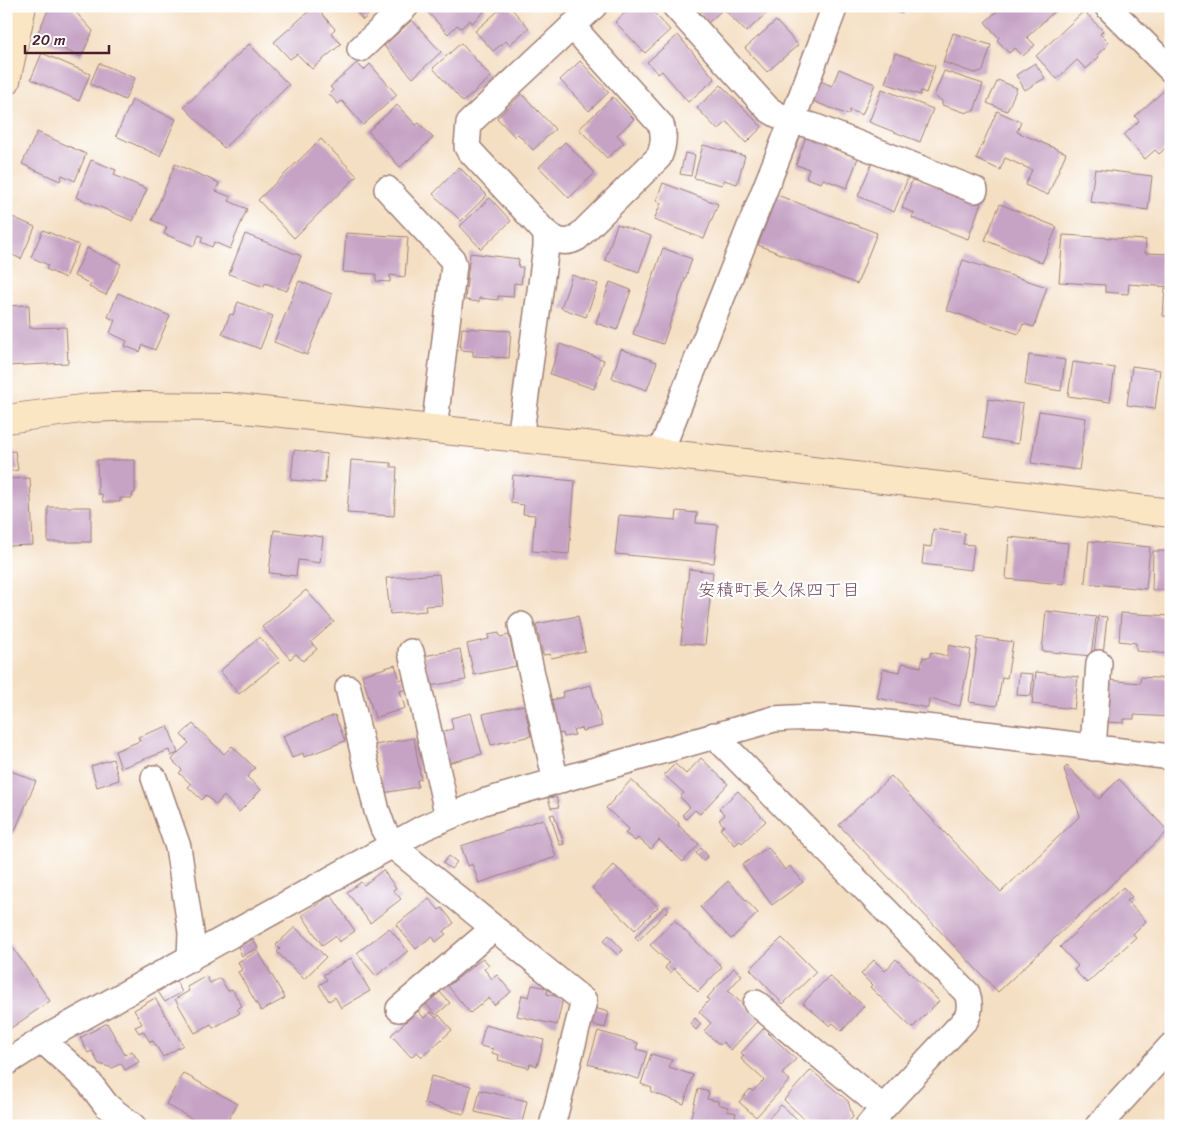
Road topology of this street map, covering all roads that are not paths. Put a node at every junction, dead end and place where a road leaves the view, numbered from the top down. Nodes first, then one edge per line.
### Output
1 (22, 6) edge
2 (406, 6) edge
3 (594, 6) edge
4 (675, 6) edge
5 (835, 6) edge
6 (1107, 6) edge
7 (572, 26) junction
8 (360, 49) dead end
9 (1171, 70) edge
10 (6, 80) edge
11 (792, 121) junction
12 (387, 189) dead end
13 (975, 190) dead end
14 (543, 230) junction
15 (6, 419) edge
16 (434, 430) junction
17 (520, 439) junction
18 (660, 453) junction
19 (1171, 513) edge
20 (521, 625) dead end
21 (411, 652) dead end
22 (1099, 663) dead end
23 (348, 688) dead end
24 (714, 735) junction
25 (1093, 748) junction
26 (1171, 757) edge
27 (154, 778) dead end
28 (556, 782) junction
29 (448, 817) junction
30 (393, 846) junction
31 (494, 928) junction
32 (190, 959) junction
33 (756, 1003) dead end
34 (399, 1009) dead end
35 (42, 1040) junction
36 (1171, 1046) edge
37 (6, 1063) edge
38 (876, 1117) edge
39 (133, 1126) edge
40 (552, 1126) edge
41 (1098, 1126) edge

1 - 10 street
2 - 8 street
3 - 7 street
4 - 11 street
5 - 11 street
6 - 9 street
7 - 14 street
7 - 14 street
11 - 13 street
11 - 18 street
12 - 16 street
14 - 17 street
15 - 16 street
16 - 17 street
17 - 18 street
18 - 19 street
20 - 28 street
21 - 29 street
22 - 25 street
23 - 30 street
24 - 25 street
24 - 28 street
24 - 38 street
25 - 26 street
27 - 32 street
28 - 29 street
29 - 30 street
30 - 31 street
30 - 32 street
31 - 34 street
31 - 40 street
32 - 35 street
33 - 38 street
35 - 37 street
35 - 39 street
36 - 41 street

